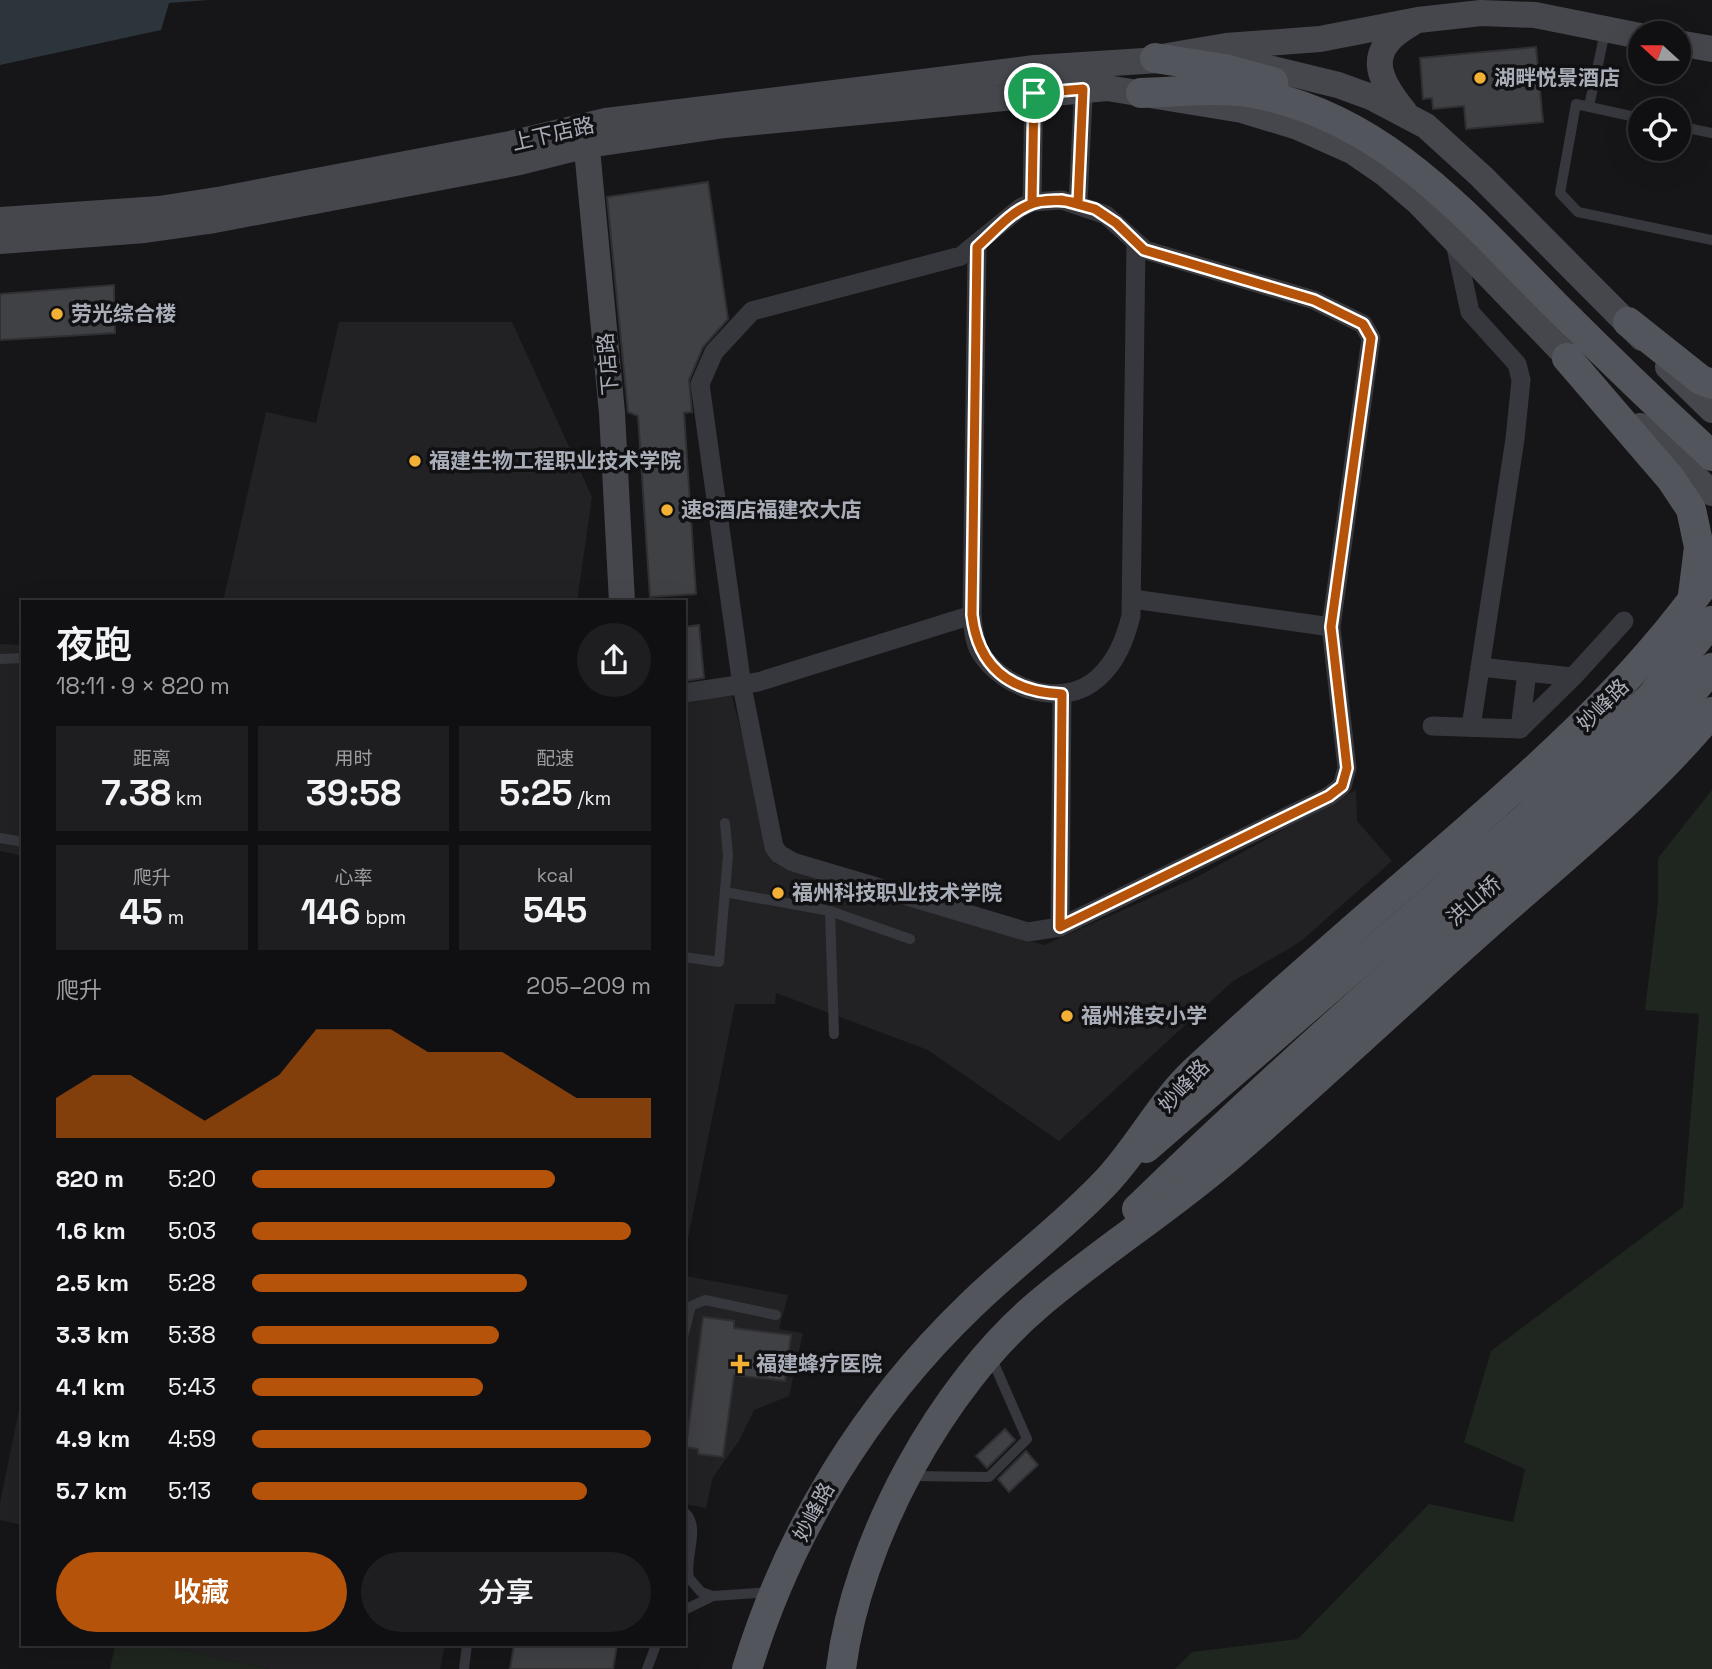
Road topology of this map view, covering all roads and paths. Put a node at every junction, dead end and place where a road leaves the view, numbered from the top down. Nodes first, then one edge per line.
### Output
1 (1418, 20) junction
2 (1605, 30) junction
3 (1628, 34) edge
4 (1691, 45) edge
5 (1712, 49) edge
6 (1155, 58) junction
7 (1096, 75) junction
8 (1034, 81) junction
9 (1141, 93) junction
10 (1589, 106) junction
11 (1407, 115) junction
12 (1628, 115) edge
13 (1691, 129) edge
14 (1712, 134) edge
15 (586, 136) junction
16 (1032, 202) junction
17 (1078, 203) junction
18 (0, 220) edge
19 (1712, 240) edge
20 (0, 242) edge
21 (1136, 243) junction
22 (1455, 243) junction
23 (977, 247) junction
24 (1628, 322) junction
25 (1567, 358) junction
26 (1712, 384) edge
27 (1712, 410) edge
28 (1712, 442) edge
29 (1712, 456) edge
30 (1712, 494) edge
31 (1712, 573) edge
32 (1133, 599) junction
33 (622, 600) edge
34 (1702, 611) edge
35 (972, 615) junction
36 (1624, 621) dead end
37 (1331, 627) junction
38 (21, 658) edge
39 (0, 659) edge
40 (1480, 667) junction
41 (1712, 667) edge
42 (1527, 672) junction
43 (1573, 677) junction
44 (742, 686) junction
45 (686, 693) edge
46 (1062, 694) junction
47 (1712, 712) edge
48 (1432, 726) dead end
49 (1471, 727) junction
50 (1520, 729) junction
51 (725, 823) dead end
52 (0, 838) edge
53 (21, 842) edge
54 (725, 892) junction
55 (830, 911) junction
56 (1060, 927) junction
57 (910, 939) dead end
58 (686, 957) edge
59 (834, 1034) dead end
60 (1108, 1180) junction
61 (1038, 1304) junction
62 (776, 1315) dead end
63 (686, 1325) edge
64 (990, 1355) junction
65 (906, 1476) junction
66 (686, 1513) edge
67 (775, 1591) junction
68 (713, 1596) junction
69 (686, 1609) edge
70 (467, 1646) edge
71 (654, 1647) edge
72 (464, 1669) edge
73 (647, 1669) edge
74 (747, 1669) edge
75 (841, 1669) edge

1 - 2 main road
1 - 6 main road
1 - 11 main road
2 - 3 main road
2 - 10 lane
4 - 5 main road
6 - 7 main road
6 - 11 main road
6 - 28 main road
7 - 8 main road, 上下店路
7 - 9 main road
7 - 17 street
8 - 15 main road, 上下店路
8 - 16 street
9 - 22 main road
9 - 29 main road
10 - 12 lane
10 - 19 lane
11 - 24 main road
13 - 14 lane
15 - 18 main road, 上下店路
15 - 20 main road, 上下店路
15 - 33 main road, 下店路
16 - 17 street
16 - 23 street
17 - 21 street
21 - 32 street
21 - 37 street
22 - 25 main road
22 - 40 street
23 - 35 street
23 - 44 street
24 - 26 main road
24 - 27 main road
25 - 30 main road
25 - 34 main road
31 - 34 main road, 妙峰路
32 - 37 street
32 - 46 street
34 - 60 main road, 妙峰路
34 - 60 main road
35 - 44 street
35 - 46 street
36 - 43 street
37 - 56 street
38 - 39 lane
40 - 42 street
40 - 49 street
41 - 61 main road, 洪山桥
42 - 43 street
42 - 50 street
43 - 50 street
44 - 45 street
44 - 56 street
46 - 56 street
47 - 61 main road
48 - 49 street
49 - 50 street
51 - 54 lane
52 - 53 lane
54 - 55 lane
54 - 58 lane
55 - 57 lane
55 - 59 lane
60 - 67 main road, 妙峰路
61 - 64 main road
62 - 63 lane
64 - 65 main road
64 - 65 lane
65 - 75 main road
66 - 68 lane
67 - 68 lane
67 - 74 main road, 妙峰路
68 - 69 lane
70 - 72 lane
71 - 73 lane

